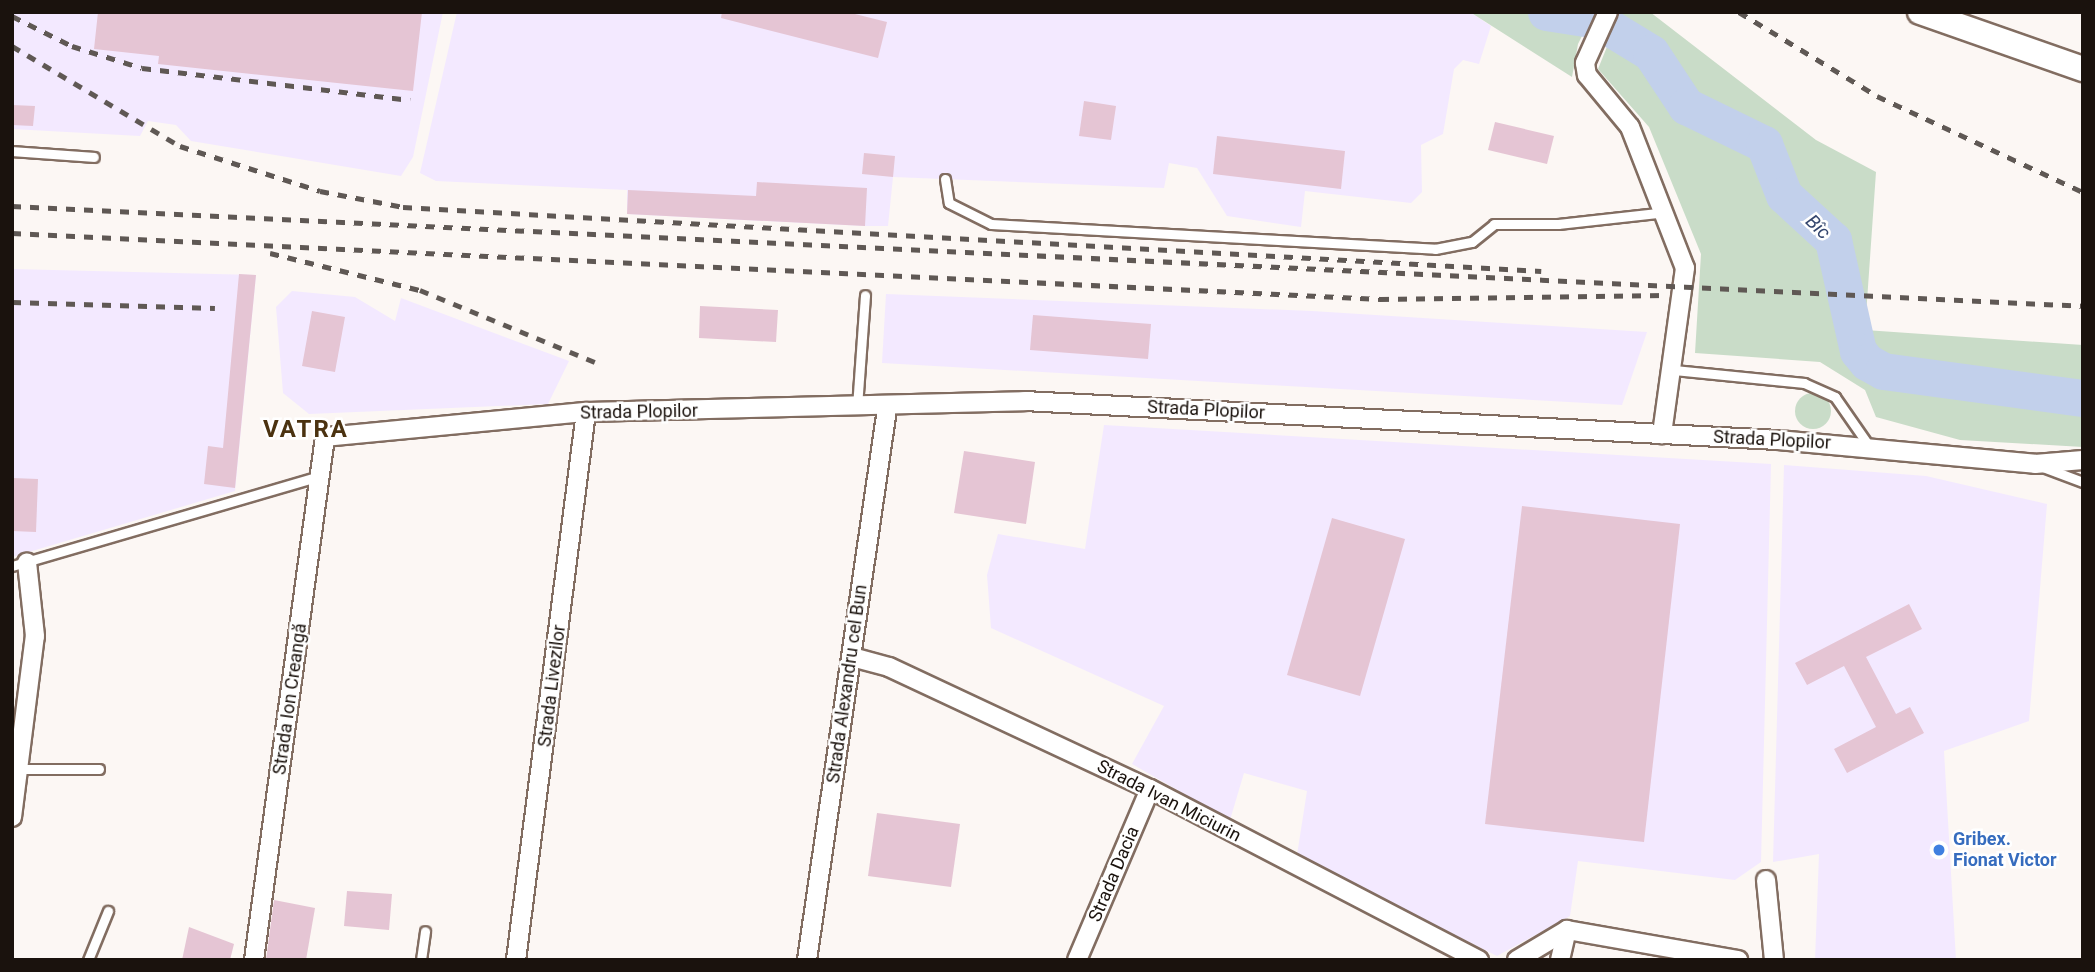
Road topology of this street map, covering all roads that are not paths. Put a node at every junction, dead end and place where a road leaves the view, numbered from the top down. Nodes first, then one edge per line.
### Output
1 (1608, 12) edge
2 (1920, 12) edge
3 (2083, 69) edge
4 (12, 150) edge
5 (94, 156) dead end
6 (945, 179) dead end
7 (1666, 212) junction
8 (865, 295) dead end
9 (1674, 370) junction
10 (857, 409) junction
11 (887, 409) junction
12 (586, 412) junction
13 (1662, 434) junction
14 (325, 437) joint
15 (1869, 446) junction
16 (2083, 460) edge
17 (2035, 464) junction
18 (320, 476) junction
19 (2083, 482) edge
20 (20, 564) edge
21 (852, 657) junction
22 (21, 769) junction
23 (99, 769) dead end
24 (1150, 789) junction
25 (12, 817) edge
26 (1766, 880) dead end
27 (107, 911) dead end
28 (425, 930) dead end
29 (1567, 930) junction
30 (1446, 954) edge
31 (88, 960) edge
32 (254, 960) edge
33 (421, 960) edge
34 (516, 960) edge
35 (807, 960) edge
36 (1077, 960) edge
37 (1479, 960) edge
38 (1517, 960) edge
39 (1560, 960) edge
40 (1738, 960) edge
41 (1774, 960) edge

1 - 7 street
2 - 3 street
4 - 5 lane
6 - 7 lane
7 - 9 street
8 - 10 lane
9 - 13 street
9 - 15 lane
10 - 11 street, Strada Plopilor
10 - 12 street, Strada Plopilor
11 - 13 street, Strada Plopilor
11 - 21 street, Strada Alexandru cel Bun
12 - 14 street, Strada Plopilor
12 - 34 street, Strada Livezilor
13 - 15 street, Strada Plopilor
14 - 18 street, Strada Ion Creangă
15 - 17 street, Strada Plopilor
16 - 17 street
17 - 19 lane, Strada Plopilor
18 - 20 lane
18 - 32 street, Strada Ion Creangă
20 - 22 street
21 - 24 street, Strada Ivan Miciurin
21 - 35 street, Strada Alexandru cel Bun
22 - 23 lane
22 - 25 street
24 - 30 street, Strada Ivan Miciurin
24 - 36 street, Strada Dacia
26 - 41 street
27 - 31 lane
28 - 33 lane
29 - 38 street
29 - 39 street
29 - 40 street
30 - 37 street, Strada Ivan Miciurin

